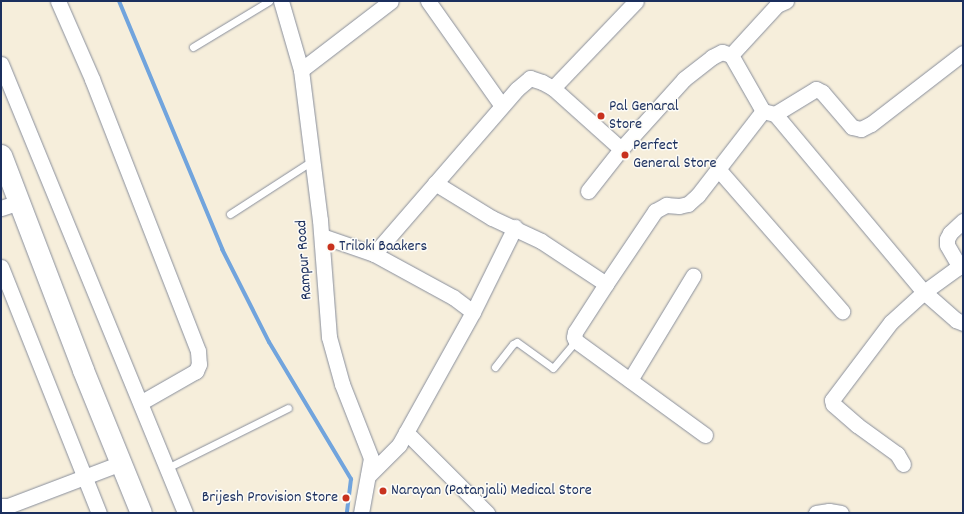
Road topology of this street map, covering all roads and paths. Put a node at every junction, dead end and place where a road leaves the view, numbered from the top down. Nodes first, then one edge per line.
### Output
1 (58, 1) edge
2 (269, 1) edge
3 (281, 1) edge
4 (391, 1) edge
5 (428, 1) edge
6 (636, 1) edge
7 (786, 1) edge
8 (193, 47) dead end
9 (963, 53) edge
10 (730, 54) junction
11 (1, 64) edge
12 (301, 70) junction
13 (553, 88) junction
14 (502, 106) junction
15 (769, 112) junction
16 (621, 149) junction
17 (1, 155) edge
18 (313, 161) junction
19 (718, 169) junction
20 (436, 183) junction
21 (588, 191) dead end
22 (10, 205) edge
23 (230, 214) dead end
24 (963, 221) edge
25 (515, 227) junction
26 (322, 236) junction
27 (374, 254) junction
28 (1, 267) edge
29 (693, 276) dead end
30 (606, 284) junction
31 (924, 292) junction
32 (842, 311) dead end
33 (473, 312) junction
34 (963, 322) edge
35 (576, 341) junction
36 (495, 367) dead end
37 (630, 380) junction
38 (140, 403) junction
39 (288, 408) dead end
40 (406, 432) junction
41 (705, 435) dead end
42 (121, 464) junction
43 (903, 464) dead end
44 (167, 468) junction
45 (368, 476) junction
46 (84, 477) junction
47 (1, 506) edge
48 (99, 513) edge
49 (141, 513) edge
50 (185, 513) edge
51 (361, 513) edge
52 (487, 513) edge
53 (816, 513) edge
54 (841, 513) edge

1 - 38 street
2 - 8 lane
3 - 12 street, Rampur Road
4 - 12 street
5 - 14 street
6 - 13 street
7 - 10 street
9 - 15 street
10 - 15 street
10 - 16 street
11 - 38 street
12 - 18 street, Rampur Road
13 - 14 street
13 - 16 street
14 - 20 street
15 - 19 street
15 - 31 street
16 - 21 street
17 - 22 main road
18 - 23 lane
18 - 26 street, Rampur Road
19 - 30 street
19 - 32 street
20 - 25 street
20 - 27 street
22 - 42 main road
24 - 31 street
25 - 30 street
25 - 33 street
26 - 27 street
26 - 45 street, Rampur Road
27 - 33 street
28 - 46 street
29 - 37 street
30 - 35 street
31 - 34 street
31 - 43 street
33 - 40 street
35 - 36 lane
35 - 37 street
37 - 41 street
38 - 44 street
39 - 44 lane
40 - 45 street
40 - 52 street
42 - 46 street
42 - 49 main road
44 - 50 street
45 - 51 street, Rampur Road
46 - 47 street
46 - 48 street
53 - 54 street

